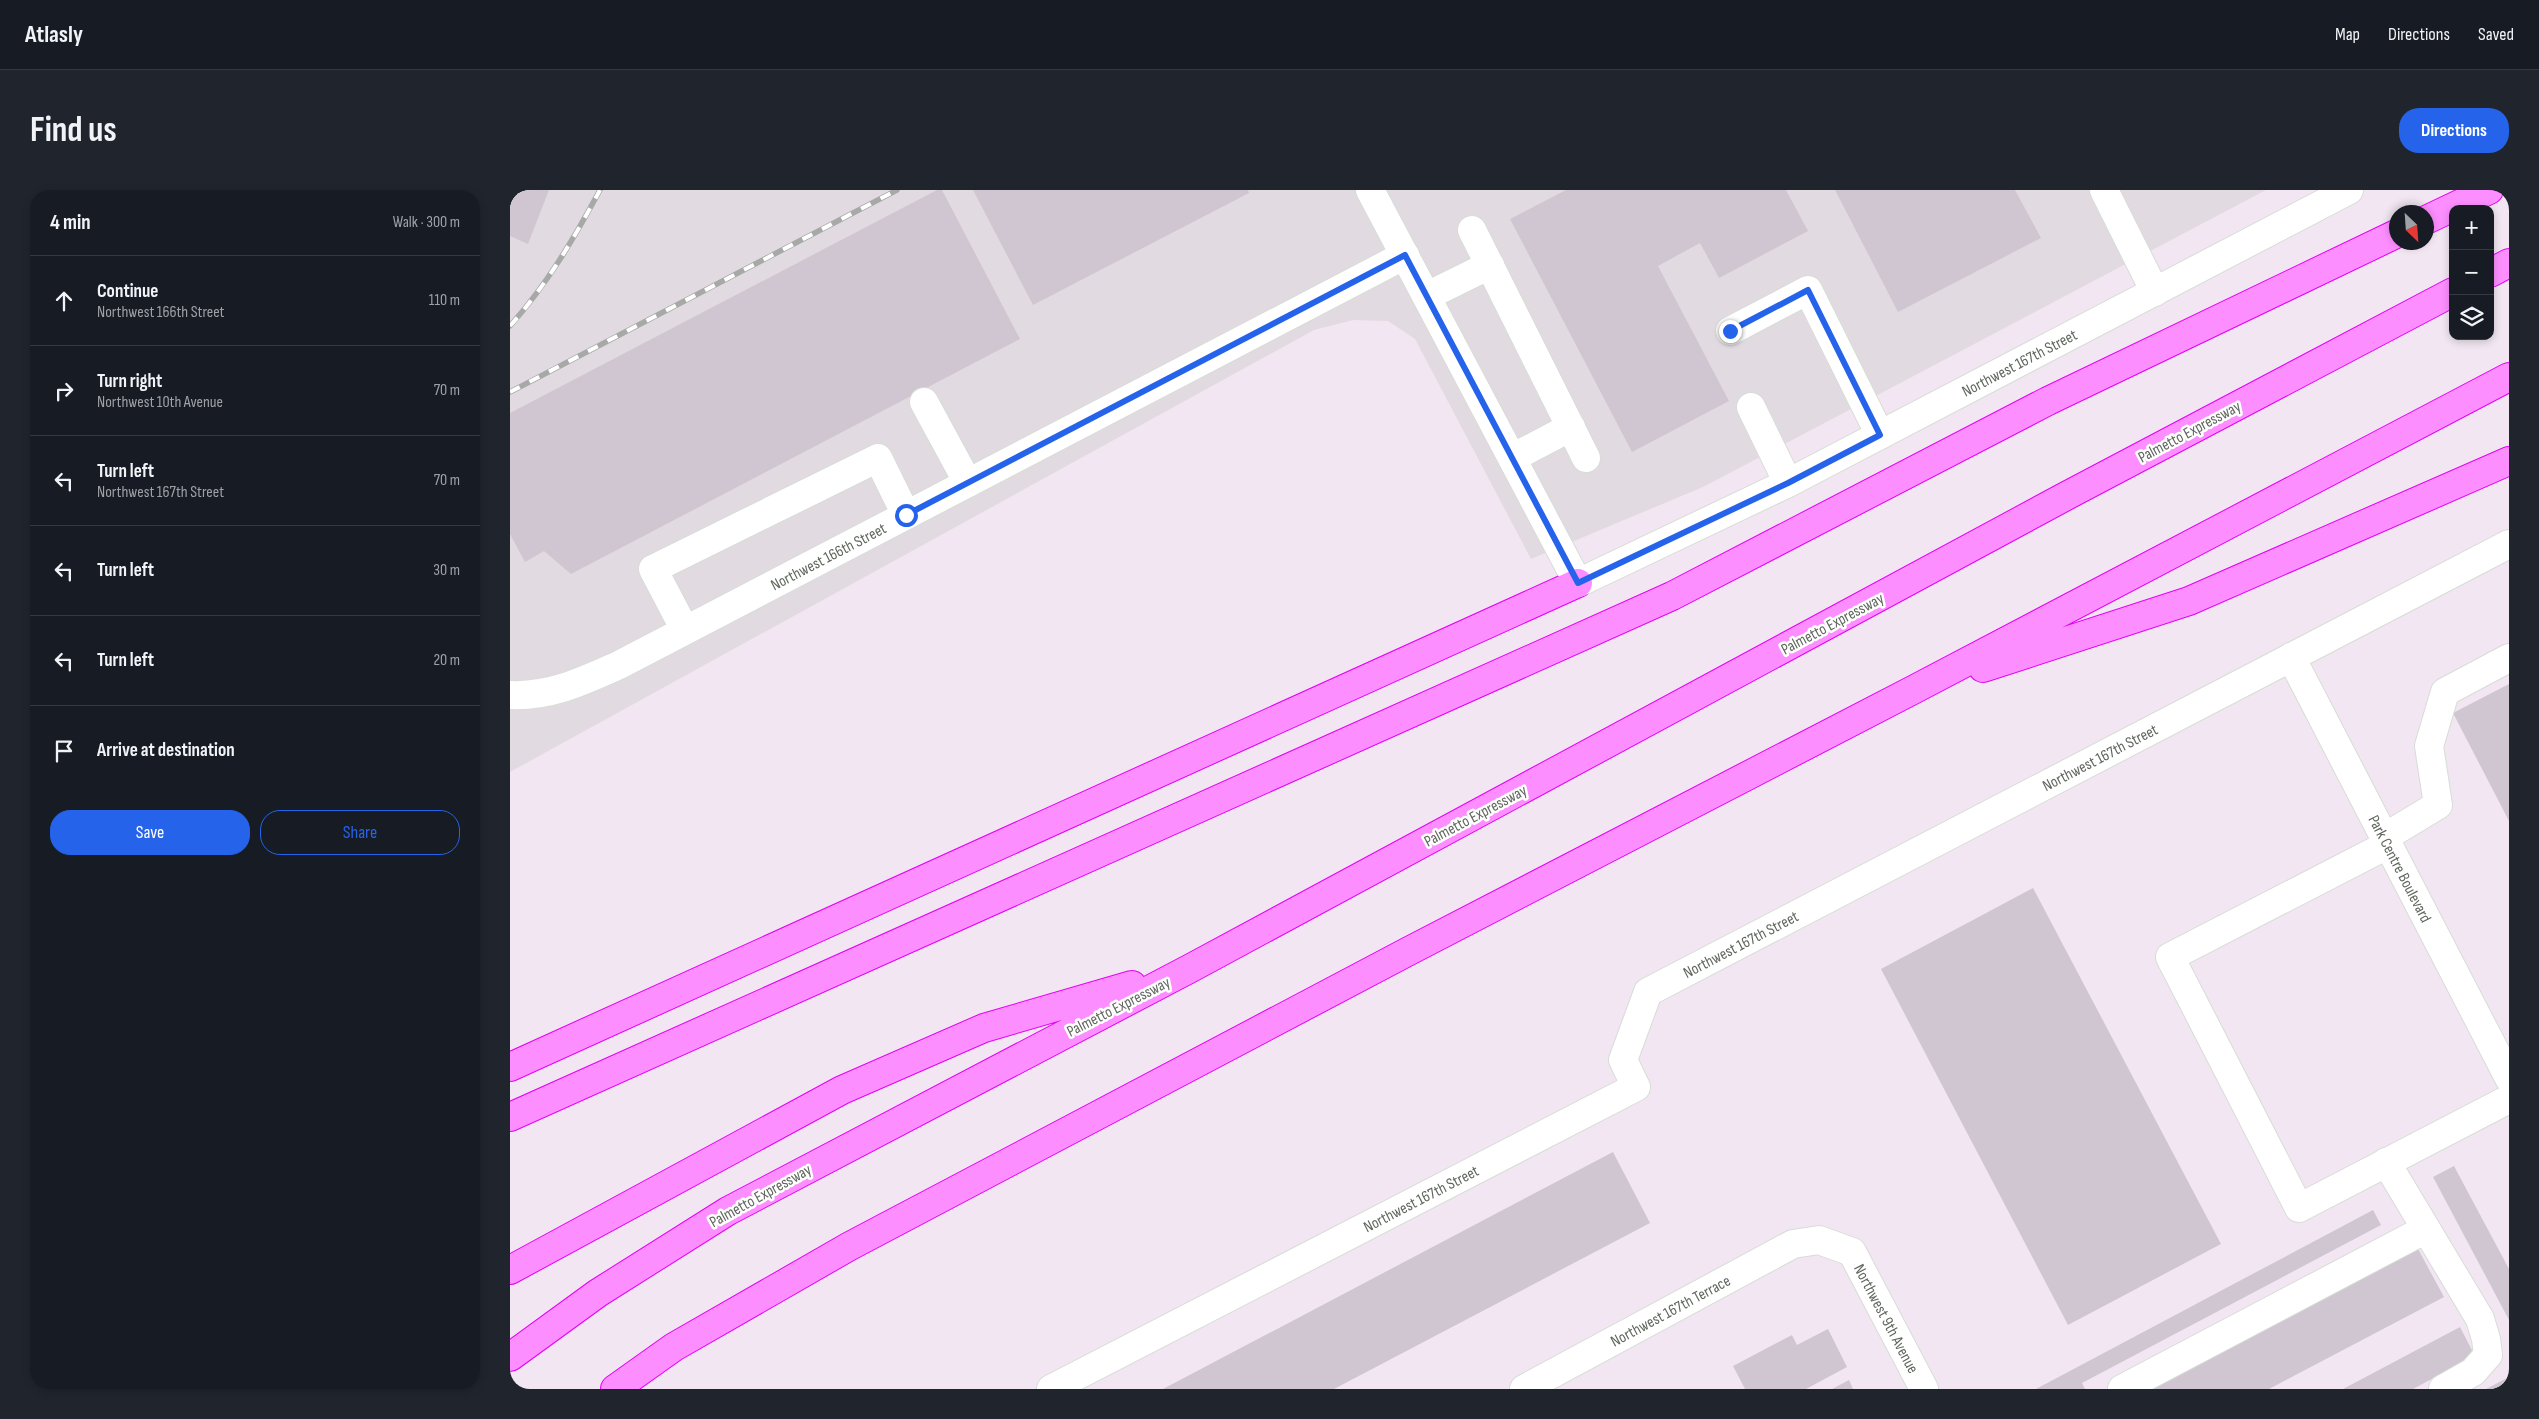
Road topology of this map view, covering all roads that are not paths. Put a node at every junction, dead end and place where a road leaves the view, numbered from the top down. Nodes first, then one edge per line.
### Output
1 (2104, 190) edge
2 (2349, 190) edge
3 (2489, 190) edge
4 (1373, 191) edge
5 (2434, 216) edge
6 (1472, 230) dead end
7 (2389, 237) edge
8 (1405, 255) junction
9 (2509, 263) edge
10 (1490, 265) junction
11 (2494, 271) edge
12 (2155, 292) junction
13 (2449, 294) edge
14 (1427, 296) junction
15 (1730, 331) dead end
16 (2509, 376) edge
17 (924, 402) dead end
18 (1751, 408) dead end
19 (1571, 427) junction
20 (1880, 435) junction
21 (1512, 458) junction
22 (1586, 458) dead end
23 (2509, 461) edge
24 (968, 483) junction
25 (1788, 483) junction
26 (906, 515) junction
27 (2509, 544) edge
28 (1578, 583) junction
29 (685, 630) junction
30 (2291, 657) junction
31 (2509, 658) edge
32 (1913, 690) junction
33 (510, 695) edge
34 (2387, 840) junction
35 (1192, 968) junction
36 (2500, 1042) edge
37 (510, 1067) edge
38 (2509, 1078) edge
39 (2509, 1099) edge
40 (510, 1117) edge
41 (2386, 1162) junction
42 (2426, 1229) junction
43 (1819, 1240) joint
44 (510, 1270) edge
45 (510, 1357) edge
46 (615, 1389) edge
47 (1052, 1389) edge
48 (1524, 1389) edge
49 (1924, 1389) edge
50 (2122, 1389) edge
51 (2443, 1389) edge

1 - 12 street
2 - 12 street, Northwest 167th Street
3 - 5 highway
4 - 8 street
6 - 10 street
7 - 40 highway
8 - 14 street
8 - 24 street, Northwest 166th Street
9 - 11 highway
10 - 14 street
10 - 19 street
12 - 20 street, Northwest 167th Street
13 - 35 highway, Palmetto Expressway
14 - 21 street
15 - 20 street
16 - 32 highway
17 - 24 street
18 - 25 street
19 - 21 street
19 - 22 street
20 - 25 street, Northwest 167th Street
21 - 28 street
23 - 32 highway
24 - 26 street, Northwest 166th Street
25 - 28 street, Northwest 167th Street
26 - 29 street, Northwest 166th Street
26 - 29 street
27 - 30 street, Northwest 167th Street
28 - 37 highway
29 - 33 street, Northwest 166th Street
30 - 34 street, Park Centre Boulevard
30 - 47 street, Northwest 167th Street
31 - 34 street
32 - 46 highway
34 - 36 street, Park Centre Boulevard
34 - 41 street
35 - 44 highway
35 - 45 highway, Palmetto Expressway
36 - 38 street, Park Centre Boulevard
39 - 41 street
41 - 42 street
42 - 50 street
42 - 51 street
43 - 48 street, Northwest 167th Terrace
43 - 49 street, Northwest 9th Avenue

